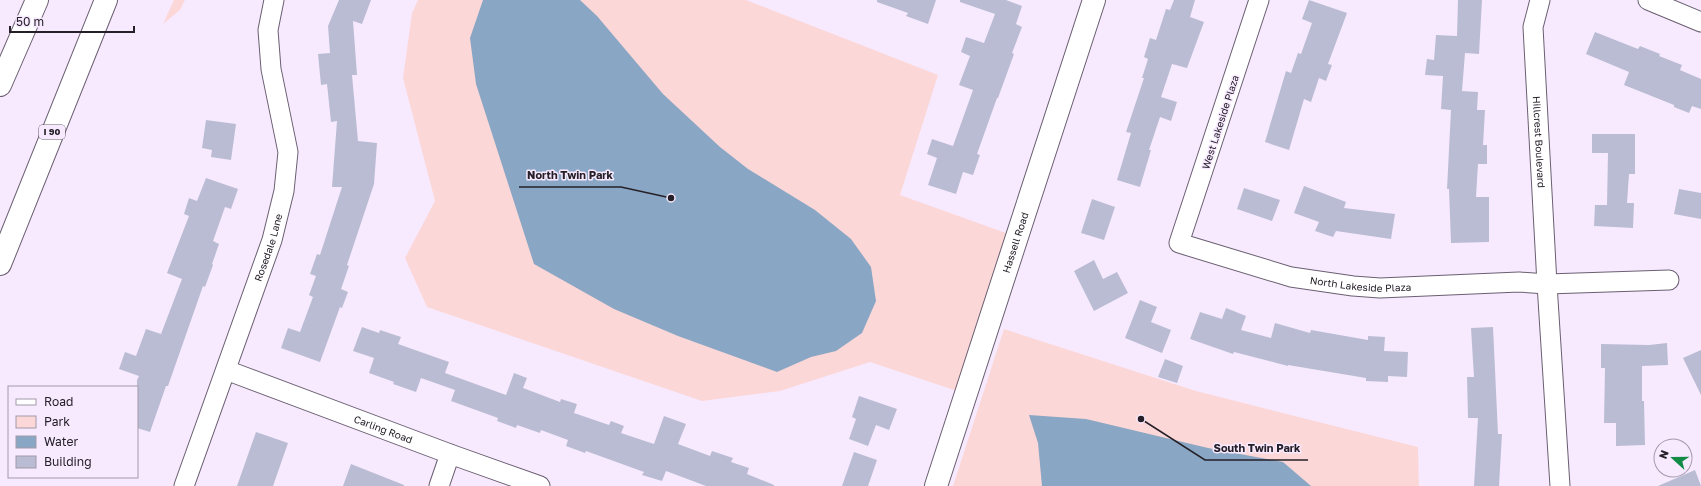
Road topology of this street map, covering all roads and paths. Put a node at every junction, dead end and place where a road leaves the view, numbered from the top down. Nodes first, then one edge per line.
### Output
1 (37, 0) edge
2 (106, 0) edge
3 (274, 0) edge
4 (1094, 0) edge
5 (1259, 0) edge
6 (1540, 0) edge
7 (1648, 0) edge
8 (1701, 22) edge
9 (0, 85) edge
10 (1179, 243) joint
11 (0, 264) edge
12 (1669, 280) dead end
13 (1547, 284) junction
14 (226, 370) junction
15 (450, 454) junction
16 (184, 486) edge
17 (439, 486) edge
18 (540, 486) edge
19 (936, 486) edge
20 (1560, 486) edge

1 - 9 main road
2 - 11 main road, I 90
3 - 14 street, Rosedale Lane
4 - 19 main road, Hassell Road
5 - 10 street, West Lakeside Plaza
6 - 13 street, Hillcrest Boulevard
7 - 8 street
10 - 13 street, North Lakeside Plaza
12 - 13 street
13 - 20 street, Hillcrest Boulevard
14 - 15 street, Carling Road
14 - 16 street, Rosedale Lane
15 - 17 street
15 - 18 street, Carling Road

